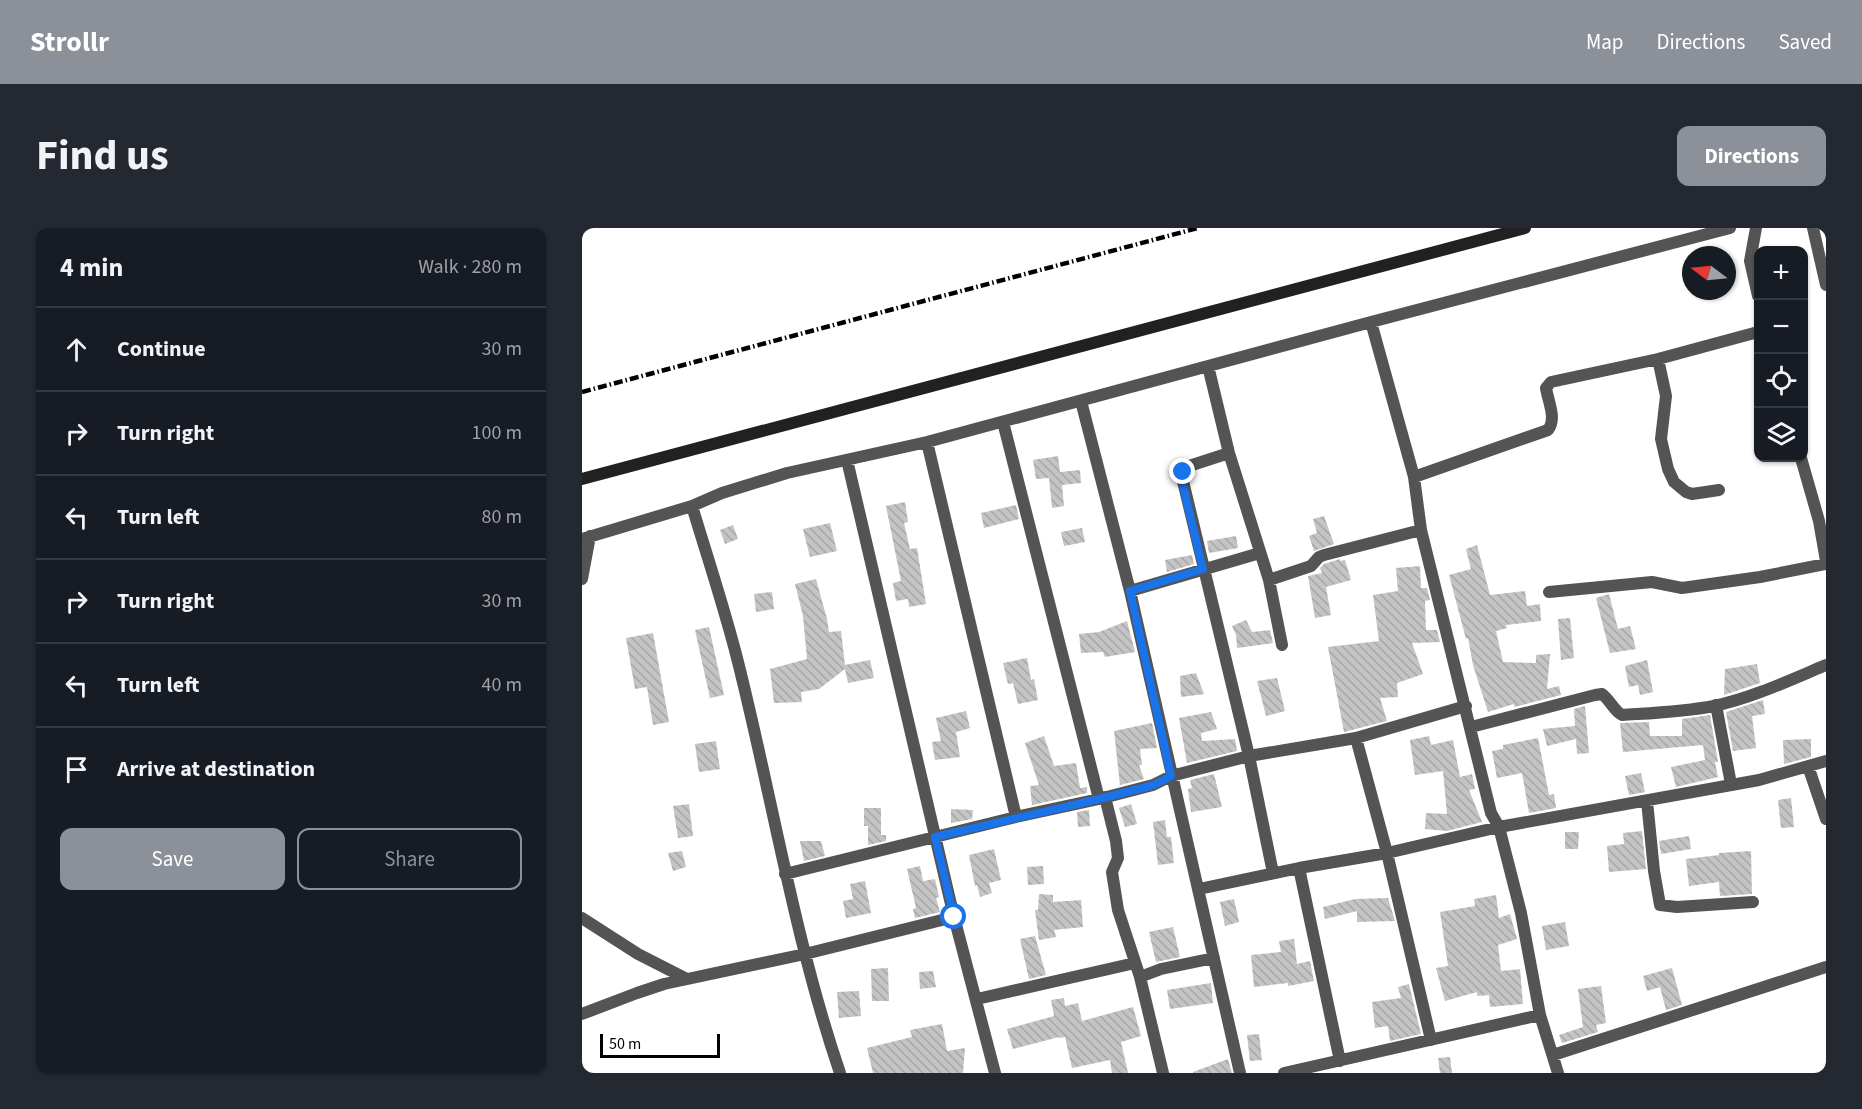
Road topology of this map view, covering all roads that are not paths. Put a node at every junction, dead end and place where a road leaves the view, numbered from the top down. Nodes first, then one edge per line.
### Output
1 (1525, 228) edge
2 (1730, 228) edge
3 (1756, 228) edge
4 (1813, 228) edge
5 (1754, 278) edge
6 (1826, 285) edge
7 (1371, 322) junction
8 (1754, 333) edge
9 (1658, 359) junction
10 (1208, 366) junction
11 (1082, 401) junction
12 (1003, 422) junction
13 (927, 442) junction
14 (1229, 453) junction
15 (847, 460) junction
16 (1803, 462) edge
17 (1414, 477) junction
18 (582, 479) edge
19 (1719, 490) dead end
20 (692, 506) junction
21 (1822, 520) edge
22 (1421, 530) junction
23 (586, 538) edge
24 (1260, 553) junction
25 (1826, 562) edge
26 (1203, 569) junction
27 (582, 579) edge
28 (1269, 580) junction
29 (1130, 591) junction
30 (1549, 592) dead end
31 (1282, 645) dead end
32 (1826, 665) edge
33 (1716, 705) junction
34 (1466, 706) junction
35 (1471, 727) junction
36 (1356, 738) junction
37 (1249, 756) junction
38 (1826, 761) edge
39 (1808, 766) junction
40 (1171, 776) junction
41 (1731, 784) junction
42 (1102, 798) junction
43 (1647, 801) junction
44 (1016, 817) junction
45 (1826, 819) edge
46 (1499, 827) junction
47 (935, 837) junction
48 (1387, 853) junction
49 (1299, 868) junction
50 (1273, 873) junction
51 (785, 874) junction
52 (1199, 890) junction
53 (1753, 902) dead end
54 (954, 917) junction
55 (582, 918) edge
56 (805, 954) junction
57 (1214, 958) junction
58 (1136, 963) junction
59 (1826, 967) edge
60 (1140, 976) junction
61 (687, 980) junction
62 (977, 999) junction
63 (582, 1014) edge
64 (1540, 1015) junction
65 (1431, 1040) junction
66 (1553, 1054) junction
67 (1343, 1060) junction
68 (840, 1073) edge
69 (995, 1073) edge
70 (1163, 1073) edge
71 (1240, 1073) edge
72 (1284, 1073) edge
73 (1351, 1073) edge
74 (1558, 1073) edge

1 - 18 street
2 - 7 street
3 - 5 street
4 - 6 street
7 - 10 street
7 - 17 street
8 - 9 street
9 - 17 street
9 - 19 street
10 - 11 street
10 - 14 street
11 - 12 street
11 - 29 street
12 - 13 street
12 - 42 street
13 - 15 street
13 - 44 street
14 - 24 street
14 - 26 street
15 - 20 street
15 - 47 street
16 - 21 street
17 - 22 street
20 - 23 street
20 - 51 street
21 - 25 street
22 - 28 street
22 - 34 street
23 - 27 street
24 - 26 street
24 - 28 street
25 - 30 street
26 - 29 street
26 - 37 street
28 - 31 street
29 - 40 street
32 - 33 street
33 - 35 street
33 - 41 street
34 - 35 street
34 - 36 street
35 - 46 street
36 - 37 street
36 - 48 street
37 - 40 street
37 - 50 street
38 - 39 street
39 - 41 street
39 - 45 street
40 - 42 street
40 - 52 street
41 - 43 street
42 - 44 street
42 - 58 street
43 - 46 street
43 - 53 street
44 - 47 street
46 - 48 street
46 - 64 street
47 - 51 street
47 - 54 street
48 - 49 street
48 - 65 street
49 - 50 street
49 - 67 street
50 - 52 street
51 - 56 street
52 - 57 street
54 - 56 street
54 - 62 street
55 - 61 street
56 - 61 street
56 - 68 street
57 - 60 street
57 - 71 street
58 - 60 street
58 - 62 street
59 - 66 street
60 - 70 street
61 - 63 street
62 - 69 street
64 - 65 street
64 - 66 street
65 - 67 street
66 - 74 street
67 - 72 street
67 - 73 street

